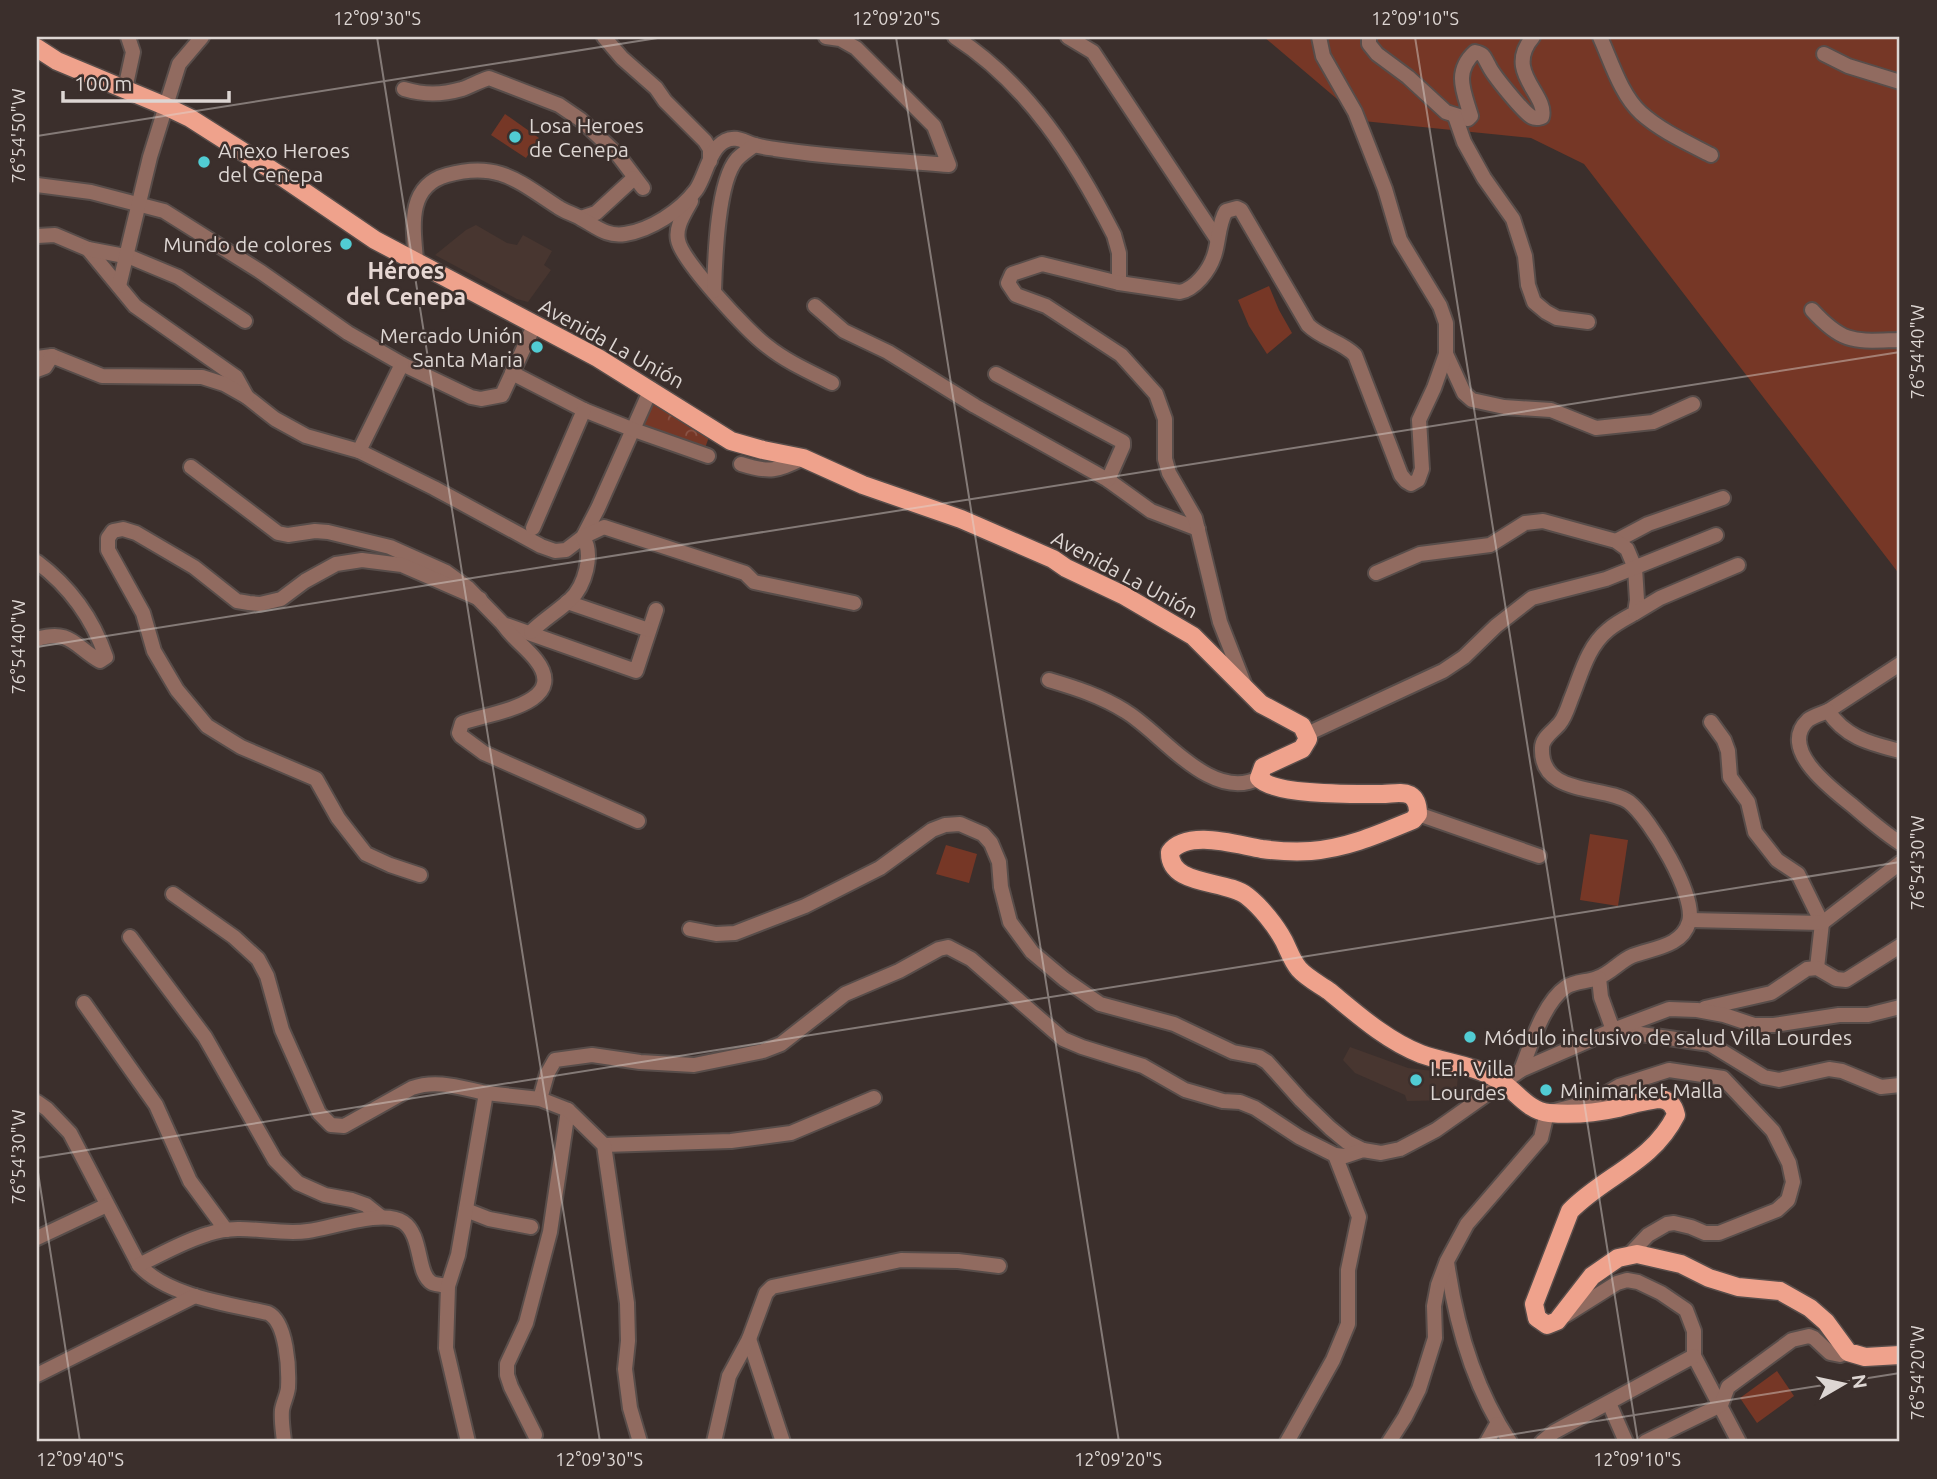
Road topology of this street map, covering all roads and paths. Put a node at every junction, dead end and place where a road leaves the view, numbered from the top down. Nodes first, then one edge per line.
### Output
1 (128, 37) edge
2 (202, 37) edge
3 (604, 37) edge
4 (826, 37) edge
5 (955, 37) edge
6 (1068, 37) edge
7 (1080, 37) edge
8 (1319, 37) edge
9 (1369, 37) edge
10 (1533, 37) edge
11 (1600, 37) edge
12 (37, 48) edge
13 (1093, 52) junction
14 (1824, 54) dead end
15 (1900, 82) edge
16 (125, 89) junction
17 (404, 89) dead end
18 (165, 106) junction
19 (1455, 116) junction
20 (755, 145) junction
21 (1711, 155) dead end
22 (710, 161) junction
23 (37, 185) edge
24 (696, 190) junction
25 (139, 204) junction
26 (581, 218) junction
27 (37, 236) edge
28 (1217, 239) junction
29 (88, 249) junction
30 (125, 256) junction
31 (416, 259) junction
32 (1119, 283) junction
33 (119, 286) junction
34 (714, 292) junction
35 (815, 306) dead end
36 (1812, 310) dead end
37 (245, 321) dead end
38 (1588, 322) dead end
39 (534, 326) junction
40 (1900, 340) edge
41 (1446, 354) junction
42 (52, 356) junction
43 (37, 358) edge
44 (402, 364) junction
45 (37, 370) edge
46 (512, 373) junction
47 (996, 374) dead end
48 (832, 383) dead end
49 (651, 389) junction
50 (247, 397) junction
51 (1693, 404) dead end
52 (584, 410) junction
53 (634, 430) junction
54 (359, 451) junction
55 (708, 456) dead end
56 (803, 458) junction
57 (741, 464) dead end
58 (191, 467) dead end
59 (1108, 480) junction
60 (1723, 498) dead end
61 (533, 528) dead end
62 (1198, 528) junction
63 (1716, 535) dead end
64 (583, 537) junction
65 (1616, 541) junction
66 (37, 562) edge
67 (1738, 565) dead end
68 (1635, 568) junction
69 (1376, 573) dead end
70 (480, 599) junction
71 (567, 602) junction
72 (854, 603) dead end
73 (656, 610) dead end
74 (1635, 613) junction
75 (503, 624) junction
76 (649, 630) junction
77 (531, 632) junction
78 (37, 639) edge
79 (1900, 664) edge
80 (1049, 680) dead end
81 (1245, 688) junction
82 (1828, 711) junction
83 (1711, 722) dead end
84 (1307, 734) junction
85 (1900, 751) edge
86 (1259, 778) junction
87 (1418, 814) junction
88 (638, 821) dead end
89 (1900, 843) edge
90 (1539, 856) dead end
91 (1900, 863) edge
92 (420, 875) dead end
93 (173, 894) dead end
94 (1690, 920) junction
95 (1822, 923) junction
96 (690, 929) dead end
97 (130, 937) dead end
98 (1900, 946) edge
99 (1817, 968) junction
100 (1599, 978) junction
101 (84, 1003) dead end
102 (1900, 1007) edge
103 (1697, 1010) junction
104 (1613, 1030) junction
105 (1521, 1070) junction
106 (1503, 1083) junction
107 (1900, 1085) edge
108 (486, 1093) junction
109 (874, 1098) dead end
110 (540, 1099) junction
111 (37, 1102) edge
112 (568, 1110) junction
113 (1547, 1113) junction
114 (604, 1145) junction
115 (1363, 1150) junction
116 (1335, 1156) junction
117 (107, 1205) junction
118 (466, 1210) junction
119 (381, 1217) junction
120 (531, 1227) dead end
121 (226, 1230) junction
122 (37, 1238) edge
123 (1630, 1254) junction
124 (1447, 1261) junction
125 (139, 1265) junction
126 (999, 1266) dead end
127 (448, 1286) junction
128 (195, 1296) junction
129 (1557, 1321) junction
130 (749, 1339) junction
131 (1848, 1352) junction
132 (1900, 1355) edge
133 (1694, 1356) junction
134 (37, 1376) edge
135 (1609, 1403) junction
136 (1721, 1405) junction
137 (1497, 1424) junction
138 (535, 1435) dead end
139 (284, 1442) edge
140 (468, 1442) edge
141 (640, 1442) edge
142 (714, 1442) edge
143 (783, 1442) edge
144 (1287, 1442) edge
145 (1388, 1442) edge
146 (1487, 1442) edge
147 (1510, 1442) edge
148 (1542, 1442) edge
149 (1626, 1442) edge
150 (1646, 1442) edge
151 (1739, 1442) edge

1 - 16 street
2 - 18 street
3 - 22 street
4 - 20 street
5 - 32 street
6 - 13 street
7 - 13 street
8 - 41 street
9 - 19 street
10 - 19 street
11 - 21 street
12 - 16 main road, Avenida La Unión
13 - 28 street
14 - 15 street
16 - 18 main road, Avenida La Unión
17 - 26 street
18 - 25 street
18 - 31 main road, Avenida La Unión
19 - 38 street
20 - 22 street
20 - 34 street
22 - 24 street
23 - 25 street
24 - 26 street
24 - 34 street
25 - 30 street
25 - 44 street
26 - 31 street
27 - 29 street
28 - 32 street
28 - 41 street
29 - 30 street
29 - 33 street
30 - 33 street
30 - 37 street
31 - 39 main road, Avenida La Unión
32 - 62 street
33 - 50 street
34 - 48 street
35 - 59 street
36 - 40 street
39 - 46 street
39 - 49 main road, Avenida La Unión
41 - 51 street
42 - 43 street
42 - 45 street
42 - 50 street
44 - 46 street
44 - 54 street
46 - 52 street
47 - 59 street
49 - 53 street
49 - 56 main road, Avenida La Unión
50 - 54 street
52 - 53 street
52 - 61 street
53 - 55 street
53 - 64 street
54 - 64 street
56 - 57 street
56 - 81 main road, Avenida La Unión
58 - 70 street
59 - 62 street
60 - 65 street
62 - 81 street
63 - 68 street
64 - 71 street
64 - 72 street
65 - 68 street
65 - 69 street
66 - 78 street
67 - 74 street
68 - 74 street
68 - 84 street
70 - 75 street
70 - 92 street
71 - 76 street
71 - 77 street
73 - 76 street
74 - 94 street
75 - 77 street
75 - 88 street
76 - 77 street
79 - 82 street
80 - 86 street
81 - 84 main road, Avenida La Unión
82 - 85 street
82 - 89 street
83 - 95 street
84 - 86 main road
86 - 87 main road
87 - 90 street
87 - 106 main road
91 - 95 street
93 - 108 street
94 - 95 street
94 - 100 street
95 - 99 street
96 - 115 street
97 - 119 street
98 - 99 street
99 - 103 street
100 - 104 street
100 - 105 street
101 - 121 street
102 - 103 street
103 - 104 street
104 - 105 street
104 - 107 street
105 - 106 street
106 - 113 main road
106 - 115 street
108 - 110 street
108 - 118 street
109 - 114 street
110 - 112 street
110 - 116 street
111 - 117 street
112 - 114 street
112 - 138 street
113 - 123 street
113 - 124 street
113 - 129 main road
114 - 141 street
115 - 116 street
116 - 144 street
117 - 122 street
117 - 125 street
118 - 120 street
118 - 127 street
119 - 121 street
119 - 127 street
121 - 125 street
123 - 129 main road
123 - 131 main road
124 - 137 street
124 - 145 street
125 - 128 street
126 - 130 street
127 - 140 street
128 - 134 street
128 - 139 street
129 - 133 street
130 - 142 street
130 - 143 street
131 - 132 main road
131 - 136 street
133 - 135 street
133 - 136 street
135 - 148 street
135 - 149 street
136 - 150 street
136 - 151 street
137 - 146 street
137 - 147 street

